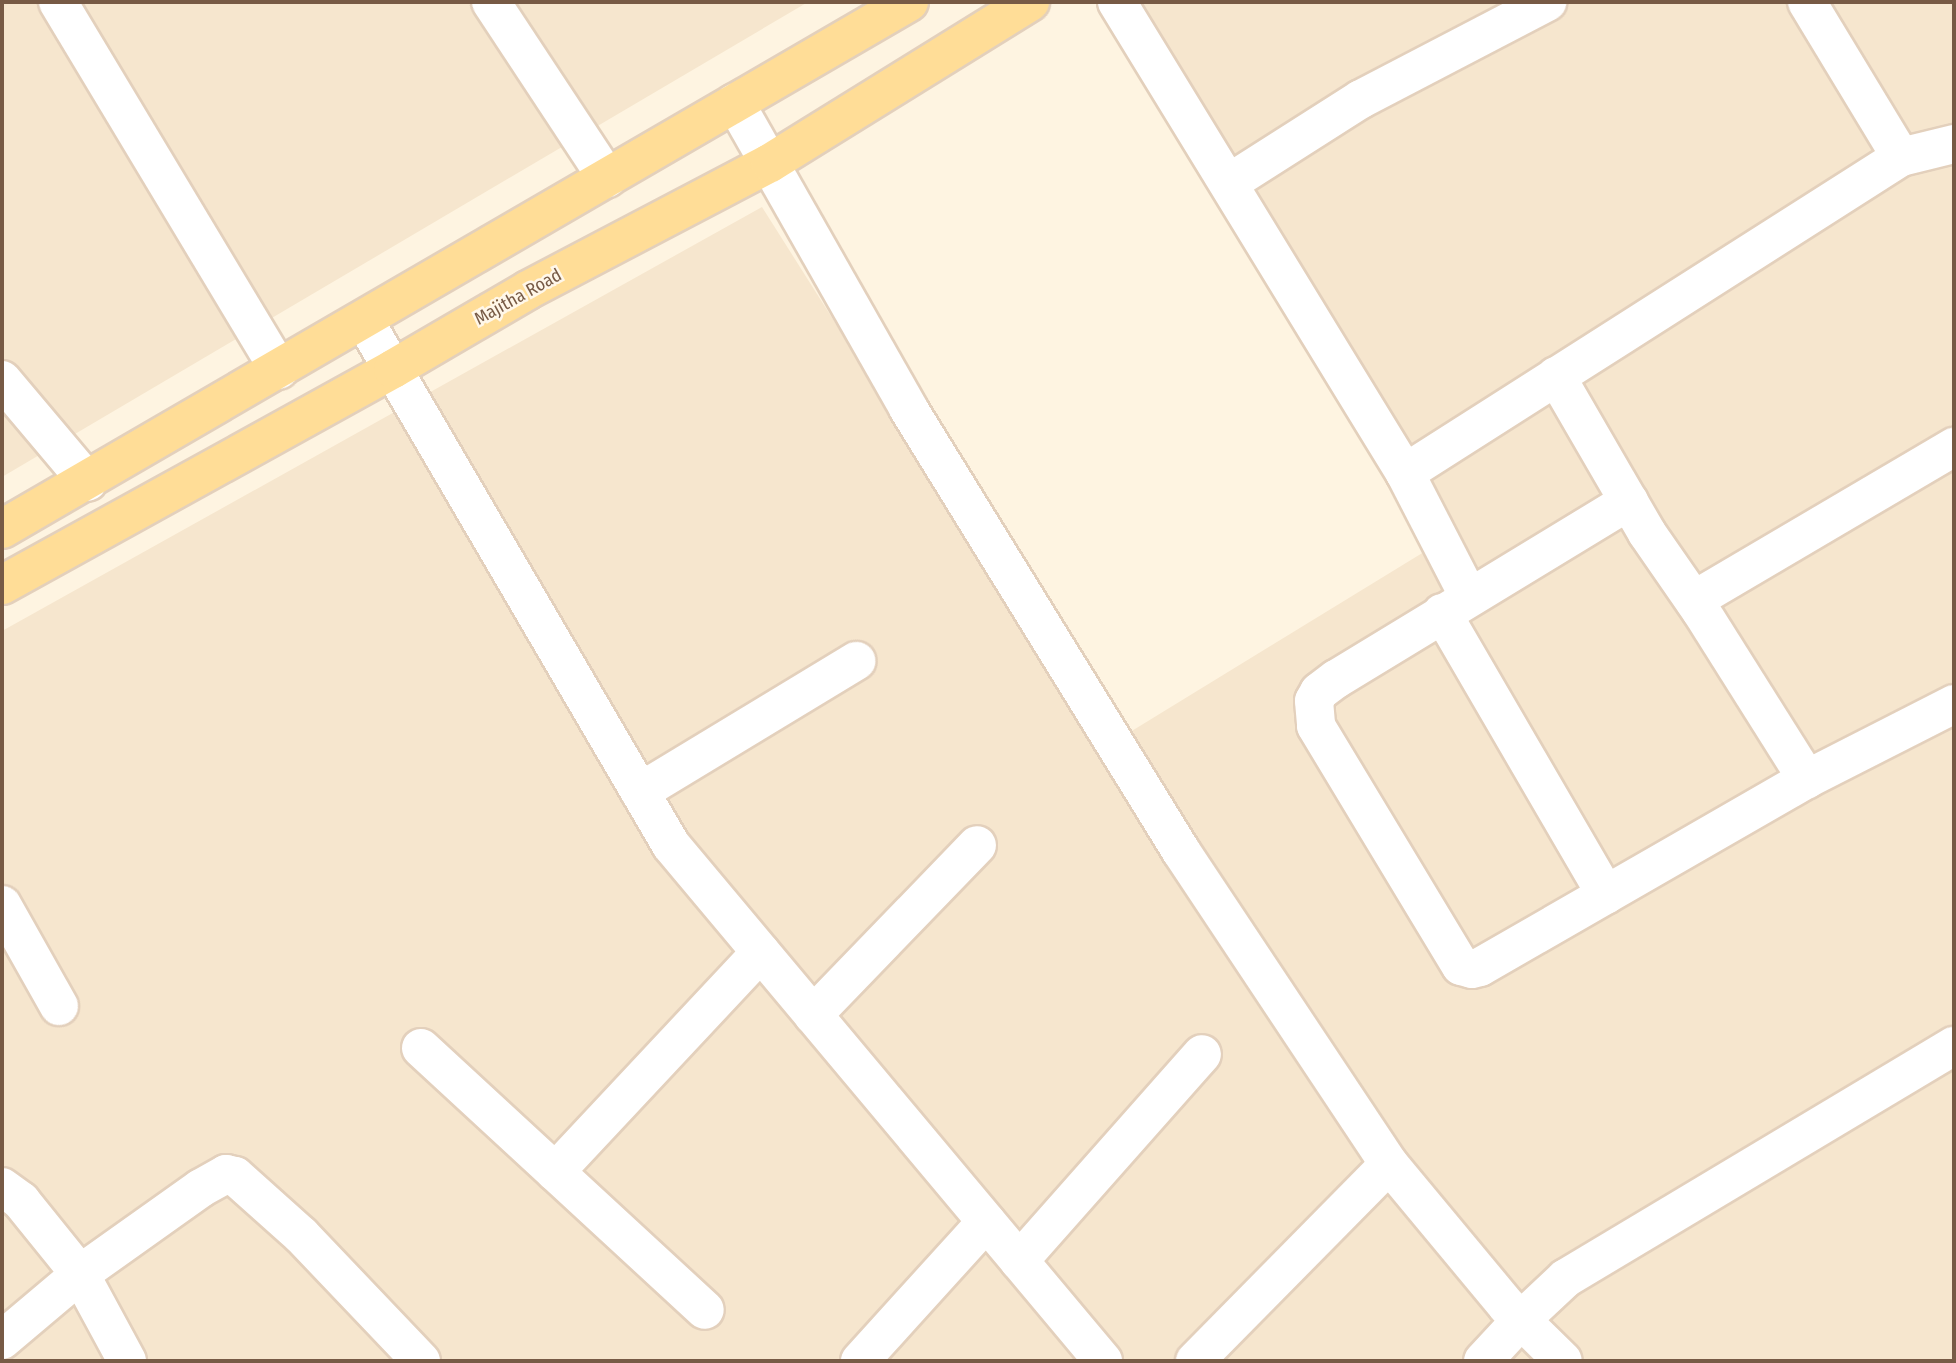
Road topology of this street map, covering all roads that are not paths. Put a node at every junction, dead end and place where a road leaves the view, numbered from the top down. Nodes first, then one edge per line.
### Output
1 (58, 2) edge
2 (491, 2) edge
3 (909, 2) edge
4 (1030, 2) edge
5 (1117, 2) edge
6 (1547, 2) edge
7 (1807, 2) edge
8 (736, 103) junction
9 (1954, 144) edge
10 (1901, 157) junction
11 (770, 163) junction
12 (607, 178) junction
13 (1229, 183) junction
14 (364, 320) junction
15 (393, 369) junction
16 (279, 370) junction
17 (1556, 376) junction
18 (2, 380) edge
19 (1954, 447) edge
20 (1405, 472) junction
21 (88, 482) junction
22 (1629, 501) junction
23 (2, 529) edge
24 (2, 585) edge
25 (1694, 600) junction
26 (1456, 605) junction
27 (856, 662) dead end
28 (1954, 704) edge
29 (1807, 779) junction
30 (640, 792) junction
31 (977, 845) dead end
32 (1606, 895) junction
33 (2, 905) edge
34 (761, 952) junction
35 (59, 1006) dead end
36 (813, 1015) junction
37 (1954, 1046) edge
38 (421, 1048) dead end
39 (1202, 1054) dead end
40 (1389, 1164) junction
41 (555, 1172) junction
42 (2, 1187) edge
43 (986, 1222) junction
44 (1019, 1261) junction
45 (80, 1274) junction
46 (705, 1310) dead end
47 (1520, 1321) junction
48 (2, 1340) edge
49 (127, 1361) edge
50 (421, 1361) edge
51 (860, 1361) edge
52 (1103, 1361) edge
53 (1195, 1361) edge
54 (1483, 1361) edge
55 (1563, 1361) edge

1 - 16 street
2 - 12 street
3 - 8 main road
4 - 11 main road, Majitha Road
5 - 13 street
6 - 13 street
7 - 10 street
8 - 11 street
8 - 12 main road
9 - 10 street
10 - 17 street
11 - 15 main road, Majitha Road
11 - 40 street
12 - 14 main road
13 - 20 street
14 - 15 street
14 - 16 main road
15 - 24 main road, Majitha Road
15 - 30 street
16 - 21 main road
17 - 20 street
17 - 22 street
18 - 21 street
19 - 25 street
20 - 26 street
21 - 23 main road
22 - 25 street
22 - 26 street
25 - 29 street
26 - 32 street
26 - 32 street
27 - 30 street
28 - 29 street
29 - 32 street
30 - 34 street
31 - 36 street
33 - 35 street
34 - 36 street
34 - 41 street
36 - 43 street
37 - 47 street
38 - 41 street
39 - 44 street
40 - 47 street
40 - 53 street
41 - 46 street
42 - 45 street
43 - 44 street
43 - 51 street
44 - 52 street
45 - 48 street
45 - 49 street
45 - 50 street
47 - 54 street
47 - 55 street

